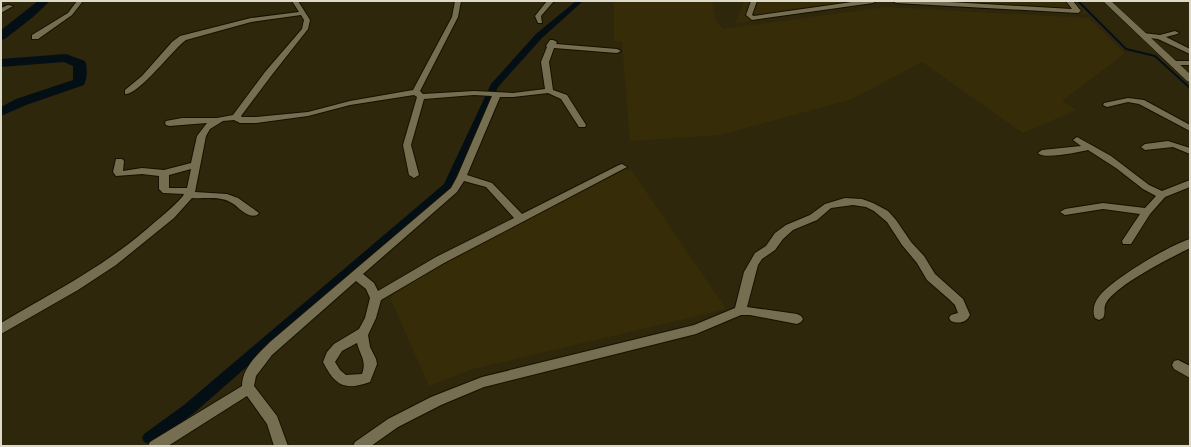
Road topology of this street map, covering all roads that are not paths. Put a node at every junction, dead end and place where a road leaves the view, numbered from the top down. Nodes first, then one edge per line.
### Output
1 (80, 1) edge
2 (295, 1) edge
3 (458, 1) edge
4 (552, 1) edge
5 (754, 1) edge
6 (873, 1) edge
7 (896, 1) edge
8 (907, 1) edge
9 (1069, 1) edge
10 (1107, 1) edge
11 (10, 6) dead end
12 (1, 11) edge
13 (302, 13) junction
14 (540, 22) dead end
15 (1175, 33) dead end
16 (1143, 35) junction
17 (35, 37) dead end
18 (1160, 37) junction
19 (618, 51) dead end
20 (1190, 52) edge
21 (1173, 63) junction
22 (1190, 63) edge
23 (1190, 79) edge
24 (549, 91) junction
25 (128, 92) dead end
26 (418, 94) junction
27 (495, 94) junction
28 (1107, 105) dead end
29 (236, 117) junction
30 (216, 120) junction
31 (169, 123) dead end
32 (582, 126) dead end
33 (1190, 128) edge
34 (1077, 140) dead end
35 (1088, 147) junction
36 (1145, 147) dead end
37 (1190, 151) edge
38 (1042, 153) dead end
39 (119, 161) dead end
40 (195, 165) junction
41 (622, 167) dead end
42 (164, 173) junction
43 (414, 175) dead end
44 (462, 177) junction
45 (1190, 183) edge
46 (190, 193) junction
47 (1162, 195) junction
48 (1066, 212) dead end
49 (1147, 212) junction
50 (254, 213) dead end
51 (521, 219) junction
52 (1127, 241) dead end
53 (1190, 243) edge
54 (357, 275) junction
55 (376, 298) junction
56 (740, 311) junction
57 (1099, 315) dead end
58 (955, 318) dead end
59 (797, 319) dead end
60 (1, 329) edge
61 (362, 334) dead end
62 (1178, 365) dead end
63 (1190, 373) edge
64 (248, 389) junction
65 (155, 446) edge
66 (281, 446) edge
67 (360, 446) edge

1 - 17 street
2 - 13 street
3 - 26 street
4 - 14 street
5 - 6 street
7 - 8 street
8 - 9 street
10 - 16 street
11 - 12 street
13 - 25 street
13 - 29 street
15 - 18 street
16 - 18 street
16 - 21 street
18 - 20 street
19 - 24 street
21 - 22 street
21 - 23 street
24 - 27 street
24 - 32 street
26 - 27 street
26 - 29 street
26 - 43 street
27 - 44 street
28 - 33 street
29 - 30 street
30 - 31 street
30 - 40 street
34 - 35 street
35 - 38 street
35 - 47 street
36 - 37 street
39 - 42 street
40 - 42 street
40 - 46 street
41 - 51 street
42 - 46 street
44 - 51 street
44 - 54 street
45 - 47 street
46 - 50 street
46 - 60 street
47 - 49 street
48 - 49 street
49 - 52 street
51 - 55 street
53 - 57 street
54 - 55 street
54 - 64 street
55 - 61 street
56 - 58 street
56 - 59 street
56 - 67 street
62 - 63 street
64 - 65 street
64 - 66 street

